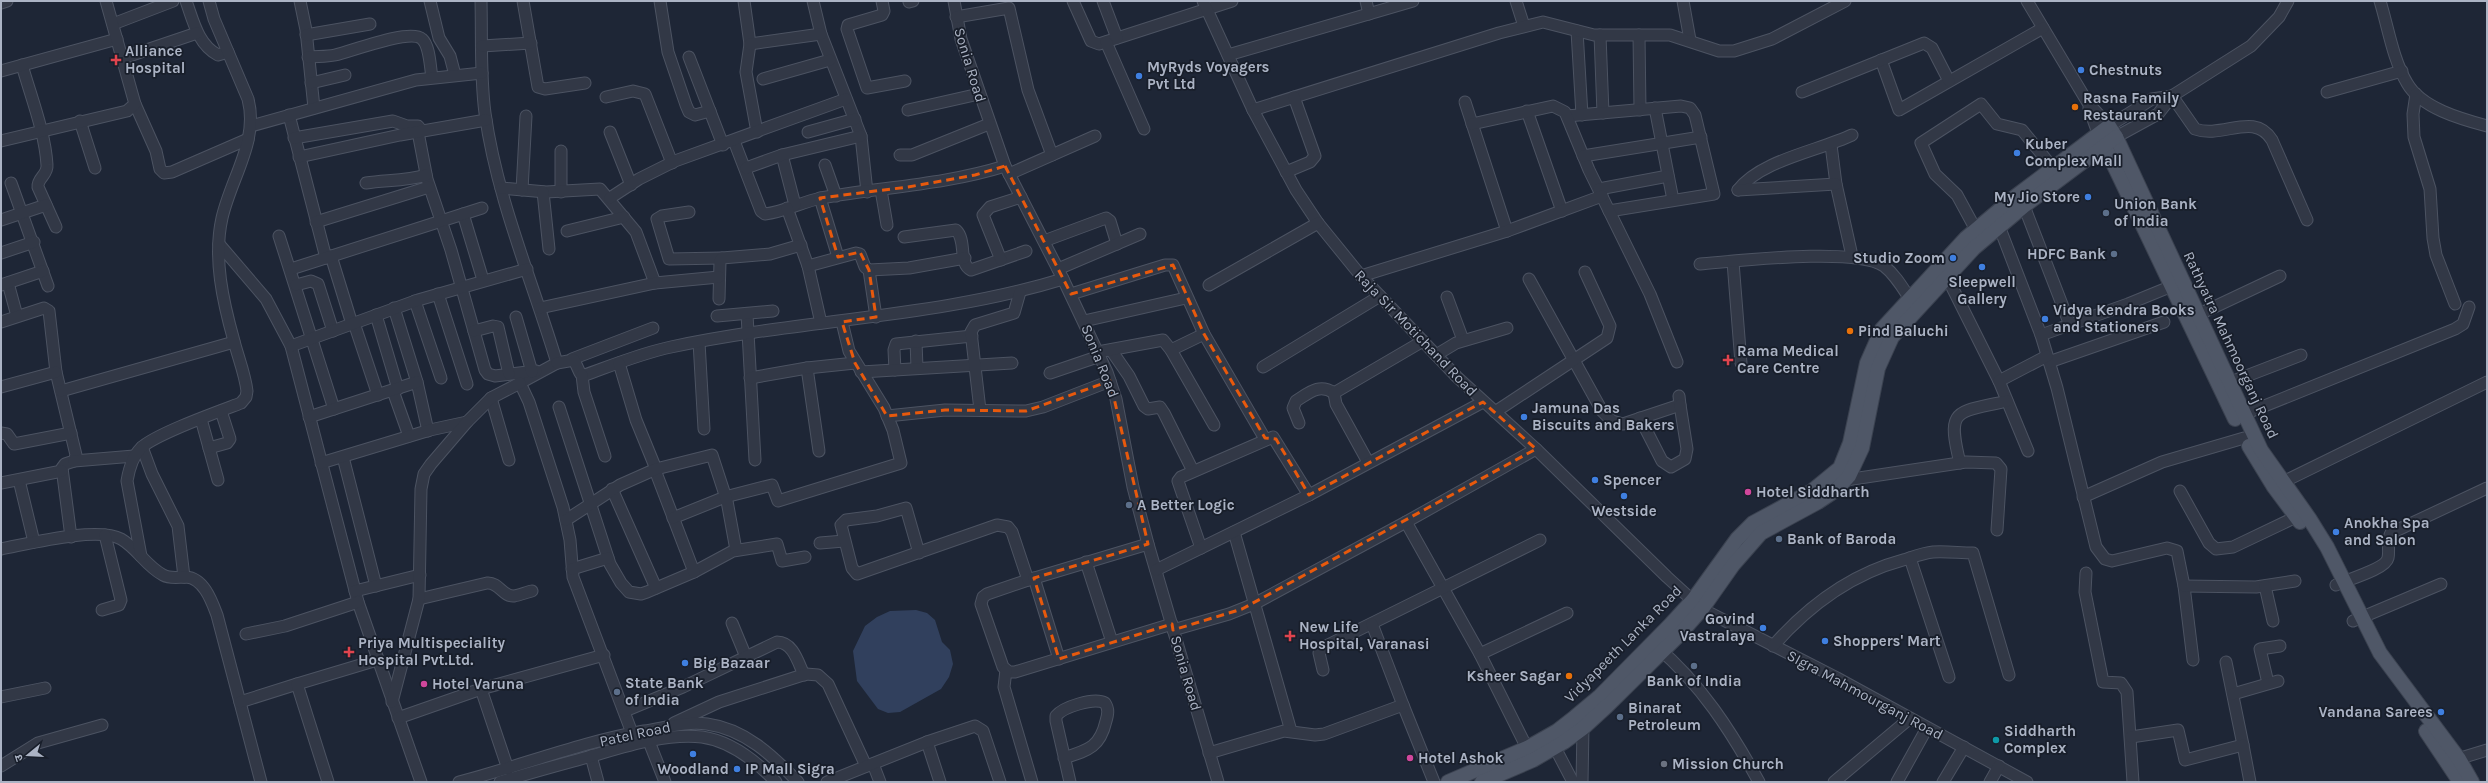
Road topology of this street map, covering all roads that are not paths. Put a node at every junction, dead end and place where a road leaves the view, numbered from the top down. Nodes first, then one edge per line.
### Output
1 (106, 1) edge
2 (173, 1) edge
3 (186, 1) edge
4 (209, 1) edge
5 (300, 1) edge
6 (430, 1) edge
7 (481, 1) edge
8 (523, 1) edge
9 (660, 1) edge
10 (744, 1) edge
11 (813, 1) edge
12 (882, 1) edge
13 (954, 1) edge
14 (1072, 1) edge
15 (1103, 1) edge
16 (1232, 1) edge
17 (1366, 1) edge
18 (1413, 1) edge
19 (1516, 1) edge
20 (1683, 1) edge
21 (1845, 1) edge
22 (2027, 1) edge
23 (2288, 1) edge
24 (2380, 1) edge
25 (1204, 5) edge
26 (1369, 14) junction
27 (956, 17) junction
28 (113, 24) junction
29 (370, 24) dead end
30 (1524, 26) junction
31 (2043, 28) junction
32 (1577, 31) junction
33 (197, 33) junction
34 (821, 34) junction
35 (306, 35) junction
36 (1600, 35) junction
37 (1639, 35) junction
38 (1117, 38) junction
39 (117, 39) junction
40 (1690, 40) junction
41 (1106, 42) junction
42 (531, 43) junction
43 (750, 44) junction
44 (482, 46) junction
45 (228, 52) junction
46 (1228, 55) junction
47 (308, 56) junction
48 (689, 57) dead end
49 (123, 58) junction
50 (830, 60) junction
51 (1881, 60) junction
52 (22, 65) junction
53 (1, 71) edge
54 (2402, 71) junction
55 (482, 73) junction
56 (345, 75) dead end
57 (455, 75) junction
58 (432, 77) junction
59 (763, 79) dead end
60 (905, 81) dead end
61 (1949, 81) junction
62 (311, 82) junction
63 (585, 83) dead end
64 (1802, 92) dead end
65 (2327, 92) dead end
66 (979, 94) junction
67 (2416, 94) junction
68 (2172, 96) junction
69 (606, 97) dead end
70 (1294, 97) junction
71 (846, 99) junction
72 (1465, 102) dead end
73 (135, 104) junction
74 (314, 108) junction
75 (1655, 108) junction
76 (908, 110) dead end
77 (1253, 110) junction
78 (1640, 110) junction
79 (710, 111) junction
80 (1527, 111) junction
81 (1603, 113) junction
82 (289, 115) junction
83 (1582, 115) junction
84 (526, 116) dead end
85 (1567, 116) junction
86 (855, 119) junction
87 (486, 120) junction
88 (80, 122) junction
89 (989, 124) junction
90 (1472, 124) junction
91 (251, 126) junction
92 (2487, 126) edge
93 (1144, 129) dead end
94 (40, 131) junction
95 (420, 132) junction
96 (610, 132) dead end
97 (758, 132) junction
98 (808, 132) dead end
99 (1852, 135) dead end
100 (2107, 135) junction
101 (861, 136) junction
102 (1095, 136) dead end
103 (1701, 137) junction
104 (294, 138) junction
105 (248, 139) junction
106 (1, 141) edge
107 (728, 143) junction
108 (1662, 143) junction
109 (1831, 145) junction
110 (561, 151) dead end
111 (900, 154) dead end
112 (782, 155) junction
113 (1052, 155) junction
114 (1583, 156) junction
115 (299, 157) junction
116 (672, 163) junction
117 (825, 165) dead end
118 (95, 168) dead end
119 (746, 168) junction
120 (2053, 168) junction
121 (1007, 170) junction
122 (1286, 172) junction
123 (426, 175) junction
124 (1668, 176) junction
125 (11, 183) dead end
126 (366, 184) dead end
127 (1836, 184) junction
128 (631, 185) junction
129 (429, 187) junction
130 (501, 188) junction
131 (522, 190) junction
132 (881, 190) junction
133 (543, 192) junction
134 (561, 192) junction
135 (866, 192) junction
136 (1600, 192) junction
137 (836, 196) junction
138 (1021, 197) junction
139 (610, 198) junction
140 (820, 198) junction
141 (1672, 200) junction
142 (46, 205) junction
143 (791, 206) junction
144 (2024, 206) junction
145 (482, 208) dead end
146 (1562, 211) junction
147 (1609, 211) junction
148 (23, 212) junction
149 (689, 212) dead end
150 (463, 214) junction
151 (624, 217) junction
152 (1, 220) edge
153 (440, 220) junction
154 (2307, 220) dead end
155 (316, 222) junction
156 (1318, 223) junction
157 (887, 225) dead end
158 (1999, 226) junction
159 (56, 227) dead end
160 (1976, 230) junction
161 (567, 231) dead end
162 (1507, 231) junction
163 (1140, 234) dead end
164 (279, 236) dead end
165 (904, 236) dead end
166 (1044, 241) junction
167 (34, 242) junction
168 (219, 244) junction
169 (1117, 244) junction
170 (801, 245) junction
171 (549, 249) dead end
172 (1026, 251) dead end
173 (1, 253) edge
174 (1852, 256) junction
175 (328, 257) junction
176 (838, 257) junction
177 (722, 258) junction
178 (965, 258) junction
179 (1001, 260) junction
180 (1733, 262) junction
181 (1700, 264) dead end
182 (808, 266) junction
183 (291, 269) junction
184 (527, 269) junction
185 (869, 270) junction
186 (44, 271) junction
187 (1585, 272) dead end
188 (1061, 274) junction
189 (719, 276) junction
190 (1361, 276) junction
191 (2280, 276) dead end
192 (1947, 277) junction
193 (483, 280) junction
194 (1529, 280) dead end
195 (655, 283) junction
196 (4, 284) edge
197 (296, 285) junction
198 (1209, 285) dead end
199 (48, 286) dead end
200 (2172, 286) junction
201 (461, 287) junction
202 (1020, 292) junction
203 (438, 294) junction
204 (1071, 294) junction
205 (1380, 296) junction
206 (1447, 297) dead end
207 (1186, 298) junction
208 (719, 300) dead end
209 (415, 301) junction
210 (1912, 303) junction
211 (2455, 304) dead end
212 (2469, 307) dead end
213 (394, 308) junction
214 (540, 308) junction
215 (773, 311) dead end
216 (747, 314) junction
217 (376, 315) junction
218 (17, 316) junction
219 (717, 316) dead end
220 (516, 317) dead end
221 (876, 317) junction
222 (2194, 317) junction
223 (1084, 321) junction
224 (1, 322) edge
225 (842, 322) junction
226 (2164, 322) dead end
227 (353, 323) junction
228 (821, 324) junction
229 (2070, 325) junction
230 (653, 328) dead end
231 (1507, 328) dead end
232 (333, 331) junction
233 (474, 331) junction
234 (1204, 334) junction
235 (748, 335) junction
236 (2041, 335) junction
237 (972, 336) junction
238 (313, 338) junction
239 (1463, 340) junction
240 (916, 341) junction
241 (1423, 341) junction
242 (234, 342) junction
243 (699, 342) junction
244 (290, 346) junction
245 (1111, 350) junction
246 (1171, 350) junction
247 (1099, 354) junction
248 (1436, 355) junction
249 (2301, 355) dead end
250 (572, 359) junction
251 (2048, 359) junction
252 (1574, 360) junction
253 (1677, 362) dead end
254 (557, 363) junction
255 (619, 363) junction
256 (975, 363) junction
257 (1012, 363) dead end
258 (1741, 363) dead end
259 (1263, 367) dead end
260 (807, 368) junction
261 (858, 368) junction
262 (917, 368) junction
263 (895, 370) junction
264 (537, 371) junction
265 (56, 372) junction
266 (1050, 373) dead end
267 (509, 374) junction
268 (582, 375) junction
269 (441, 378) dead end
270 (750, 378) junction
271 (1110, 381) junction
272 (1999, 381) junction
273 (417, 382) junction
274 (2487, 382) edge
275 (520, 383) junction
276 (467, 384) dead end
277 (2226, 384) junction
278 (1, 387) edge
279 (396, 390) junction
280 (61, 391) junction
281 (1334, 393) junction
282 (378, 395) junction
283 (491, 398) junction
284 (2007, 401) junction
285 (1483, 402) junction
286 (559, 407) dead end
287 (334, 409) junction
288 (980, 410) junction
289 (222, 411) junction
290 (1495, 412) junction
291 (887, 416) junction
292 (2239, 416) junction
293 (309, 417) junction
294 (1640, 418) junction
295 (201, 419) junction
296 (467, 422) junction
297 (1298, 422) dead end
298 (1214, 425) dead end
299 (704, 429) dead end
300 (428, 431) junction
301 (1, 433) edge
302 (71, 433) junction
303 (409, 436) junction
304 (2244, 438) junction
305 (1265, 439) junction
306 (142, 447) junction
307 (209, 448) junction
308 (1536, 449) junction
309 (819, 451) dead end
310 (2028, 451) dead end
311 (134, 456) junction
312 (606, 456) dead end
313 (343, 457) junction
314 (509, 460) dead end
315 (755, 460) dead end
316 (74, 461) junction
317 (1368, 462) junction
318 (321, 463) junction
319 (1960, 463) junction
320 (655, 470) junction
321 (62, 471) junction
322 (1193, 471) junction
323 (19, 480) junction
324 (218, 480) dead end
325 (1846, 480) junction
326 (1, 483) edge
327 (2279, 485) junction
328 (2487, 488) edge
329 (612, 489) junction
330 (2180, 491) dead end
331 (1309, 495) junction
332 (2082, 496) junction
333 (725, 497) junction
334 (591, 505) junction
335 (2296, 517) junction
336 (673, 518) junction
337 (566, 520) junction
338 (1406, 522) junction
339 (1997, 530) dead end
340 (1234, 532) junction
341 (105, 535) junction
342 (71, 537) junction
343 (1540, 540) dead end
344 (844, 541) junction
345 (34, 542) junction
346 (820, 543) dead end
347 (1148, 544) junction
348 (1201, 548) junction
349 (1, 549) edge
350 (736, 550) junction
351 (919, 553) junction
352 (141, 556) junction
353 (804, 557) dead end
354 (608, 558) junction
355 (1910, 558) junction
356 (1086, 562) junction
357 (572, 569) junction
358 (1156, 570) junction
359 (694, 572) junction
360 (2086, 573) dead end
361 (420, 575) junction
362 (184, 577) junction
363 (1031, 579) junction
364 (2295, 581) dead end
365 (2340, 583) junction
366 (2441, 584) dead end
367 (376, 586) junction
368 (2184, 586) junction
369 (2264, 586) junction
370 (656, 588) junction
371 (1442, 588) junction
372 (532, 591) dead end
373 (356, 597) junction
374 (418, 599) junction
375 (1254, 604) junction
376 (1698, 605) junction
377 (102, 610) dead end
378 (1567, 613) dead end
379 (2357, 619) junction
380 (2273, 621) dead end
381 (732, 623) dead end
382 (1372, 624) junction
383 (1173, 627) junction
384 (246, 634) dead end
385 (1112, 642) junction
386 (1773, 646) junction
387 (2280, 646) dead end
388 (1657, 647) junction
389 (1480, 654) junction
390 (604, 655) junction
391 (746, 657) junction
392 (1059, 659) junction
393 (377, 660) junction
394 (2193, 660) dead end
395 (2226, 662) dead end
396 (1006, 670) junction
397 (1323, 670) dead end
398 (804, 675) junction
399 (2009, 675) dead end
400 (1948, 677) dead end
401 (297, 684) junction
402 (45, 688) dead end
403 (482, 689) junction
404 (2233, 694) junction
405 (1, 697) edge
406 (240, 702) junction
407 (392, 702) junction
408 (1403, 705) junction
409 (625, 711) junction
410 (398, 718) junction
411 (1909, 719) junction
412 (102, 725) dead end
413 (670, 725) junction
414 (1583, 728) junction
415 (1927, 728) junction
416 (1291, 731) junction
417 (632, 733) junction
418 (647, 736) junction
419 (2131, 737) junction
420 (926, 742) junction
421 (1552, 742) junction
422 (2243, 745) junction
423 (1964, 747) junction
424 (2487, 750) edge
425 (1209, 753) junction
426 (1530, 754) junction
427 (591, 756) junction
428 (1064, 758) junction
429 (2454, 760) junction
430 (870, 765) junction
431 (1, 766) edge
432 (1999, 766) junction
433 (508, 769) junction
434 (261, 782) edge
435 (328, 782) edge
436 (421, 782) edge
437 (459, 782) edge
438 (500, 782) edge
439 (598, 782) edge
440 (665, 782) edge
441 (776, 782) edge
442 (798, 782) edge
443 (827, 782) edge
444 (880, 782) edge
445 (940, 782) edge
446 (1000, 782) edge
447 (1032, 782) edge
448 (1070, 782) edge
449 (1218, 782) edge
450 (1434, 782) edge
451 (1448, 782) edge
452 (1482, 782) edge
453 (1573, 782) edge
454 (1582, 782) edge
455 (1759, 782) edge
456 (1834, 782) edge
457 (1897, 782) edge
458 (1943, 782) edge
459 (1990, 782) edge
460 (2027, 782) edge
461 (2133, 782) edge
462 (2250, 782) edge
463 (2460, 782) edge
464 (2472, 782) edge

1 - 28 street
2 - 28 street
3 - 33 street
4 - 45 street
5 - 35 street
6 - 57 street
7 - 44 street
8 - 42 street
9 - 79 street
10 - 43 street
11 - 34 street
12 - 60 street
13 - 27 street, Sonia Road
14 - 41 street
15 - 38 street
16 - 25 street
17 - 26 street
18 - 26 street
19 - 30 street
20 - 40 street
21 - 40 street
22 - 31 street
23 - 68 street, Vidyapeeth Lanka Road
24 - 54 street
25 - 38 street
25 - 46 street, Raja Sir Motichand Road
26 - 46 street
27 - 66 street, Sonia Road
27 - 113 street
28 - 39 street
29 - 35 street
30 - 32 street
30 - 70 street
31 - 61 street
31 - 100 street
32 - 36 street
32 - 83 street
33 - 45 street
33 - 49 street
34 - 43 street
34 - 50 street
35 - 47 street
36 - 37 street
36 - 81 street
37 - 40 street
37 - 78 street
38 - 41 street
39 - 49 street
39 - 52 street
41 - 93 street
42 - 44 street
42 - 63 street
43 - 97 street
44 - 55 street
45 - 91 street
46 - 77 street, Raja Sir Motichand Road
47 - 58 street
47 - 62 street
48 - 79 street
49 - 73 street
50 - 59 street
50 - 71 street
51 - 61 street
51 - 61 street
51 - 64 street
52 - 53 street
52 - 94 street
54 - 65 street
54 - 67 street
55 - 57 street
55 - 87 street
56 - 62 street
57 - 58 street
58 - 74 street
62 - 74 street
66 - 76 street
66 - 89 street, Sonia Road
67 - 92 street
67 - 211 street
68 - 100 street, Vidyapeeth Lanka Road
68 - 100 street, Vidyapeeth Lanka Road
68 - 154 street
69 - 116 street
70 - 77 street
70 - 122 street
71 - 86 street
71 - 97 street
72 - 90 street
73 - 88 street
73 - 105 street
74 - 82 street
75 - 78 street
75 - 103 street
75 - 108 street
77 - 122 street, Raja Sir Motichand Road
78 - 81 street
79 - 107 street
80 - 85 street
80 - 90 street
80 - 146 street
81 - 83 street
82 - 91 street
82 - 104 street
83 - 85 street
84 - 131 street
85 - 114 street
86 - 98 street
86 - 101 street
87 - 95 street
87 - 130 street
88 - 94 street
88 - 118 street
89 - 111 street
89 - 121 street, Sonia Road
90 - 162 street
91 - 105 street
94 - 106 street
94 - 142 street
95 - 104 street
95 - 115 street
95 - 123 street
96 - 128 street
97 - 107 street
99 - 109 street
100 - 120 main road, Vidyapeeth Lanka Road
100 - 144 main road, Vidyapeeth Lanka Road
100 - 200 main road, Rathyatra Mahmoorganj Road
100 - 222 main road, Rathyatra Mahmoorganj Road
101 - 112 street
101 - 135 street
102 - 113 street
103 - 108 street
103 - 141 street
104 - 115 street
105 - 168 street
107 - 116 street
107 - 119 street
108 - 114 street
108 - 124 street
109 - 127 street
109 - 127 street
110 - 134 street
112 - 119 street
112 - 143 street
113 - 121 street
114 - 136 street
115 - 155 street
116 - 128 street
117 - 137 street
119 - 143 street
120 - 160 main road, Vidyapeeth Lanka Road
120 - 160 street
121 - 132 street
121 - 138 street, Sonia Road
122 - 156 street, Raja Sir Motichand Road
123 - 126 street
123 - 129 street
124 - 136 street
124 - 141 street
125 - 148 street
127 - 174 street
128 - 139 street
129 - 153 street
129 - 155 street
130 - 131 street
130 - 184 street
131 - 133 street
132 - 135 street
132 - 157 street
133 - 134 street
133 - 171 street
134 - 139 street
135 - 137 street
136 - 146 street
136 - 147 street
137 - 140 street
138 - 166 street, Sonia Road
138 - 179 street
139 - 151 street
140 - 143 street
140 - 176 street
141 - 147 street
142 - 148 street
142 - 159 street
143 - 170 street
144 - 158 main road, Vidyapeeth Lanka Road
144 - 229 street
145 - 150 street
146 - 162 street
147 - 253 street
148 - 152 street
148 - 167 street
149 - 177 street
150 - 153 street
150 - 193 street
151 - 161 street
151 - 195 street
153 - 175 street
153 - 201 street
155 - 175 street
156 - 190 street, Raja Sir Motichand Road
156 - 198 street
158 - 192 main road, Vidyapeeth Lanka Road
158 - 236 street
160 - 210 main road, Vidyapeeth Lanka Road
162 - 190 street
163 - 169 street
164 - 183 street
165 - 178 street
166 - 169 street
166 - 188 street, Sonia Road
167 - 173 street
167 - 186 street
168 - 242 street
168 - 244 street
169 - 188 street
170 - 177 street
170 - 182 street
172 - 179 street
174 - 180 street
174 - 210 street
175 - 183 street
175 - 227 street
176 - 182 street
176 - 185 street
177 - 189 street
178 - 179 street
178 - 185 street
180 - 181 street
180 - 258 street
182 - 228 street
183 - 197 street
184 - 193 street
184 - 214 street
185 - 221 street
186 - 196 street
186 - 199 street
187 - 252 street
188 - 202 street
188 - 204 street, Sonia Road
189 - 195 street
189 - 208 street
190 - 205 street, Raja Sir Motichand Road
191 - 222 street
192 - 210 main road, Vidyapeeth Lanka Road
192 - 272 street
193 - 201 street
194 - 252 street
195 - 214 street
196 - 218 street
197 - 232 street
197 - 238 street
200 - 222 main road, Rathyatra Mahmoorganj Road
200 - 229 street
201 - 203 street
201 - 233 street
202 - 221 street
202 - 237 street
203 - 209 street
203 - 276 street
204 - 207 street
204 - 223 street, Sonia Road
205 - 241 street, Raja Sir Motichand Road
205 - 259 street
206 - 239 street
207 - 223 street
207 - 234 street
209 - 213 street
209 - 269 street
210 - 325 main road, Vidyapeeth Lanka Road
210 - 376 main road, Vidyapeeth Lanka Road
212 - 292 street
213 - 217 street
213 - 273 street
214 - 254 street
215 - 216 street
216 - 219 street
216 - 235 street
217 - 227 street
217 - 279 street
218 - 224 street
218 - 265 street
220 - 264 street
221 - 225 street
222 - 277 main road, Rathyatra Mahmoorganj Road
223 - 247 street, Sonia Road
225 - 228 street
225 - 261 street
226 - 251 street
227 - 232 street
227 - 282 street
228 - 235 street
229 - 236 street
230 - 250 street
231 - 239 street
232 - 238 street
233 - 267 street
233 - 267 street
234 - 246 street
234 - 305 street
235 - 243 street
235 - 270 street
236 - 251 street
237 - 240 street
237 - 256 street
238 - 244 street
238 - 287 street
239 - 248 street
240 - 262 street
240 - 263 street
241 - 248 street, Raja Sir Motichand Road
241 - 281 street
242 - 280 street
242 - 289 street
243 - 255 street
243 - 299 street
244 - 293 street
245 - 246 street
245 - 247 street
245 - 322 street
246 - 298 street
247 - 266 street
247 - 271 street, Sonia Road
248 - 285 street, Raja Sir Motichand Road
249 - 277 street
250 - 254 street
250 - 268 street
251 - 272 street
251 - 332 street
252 - 290 street
252 - 294 street
254 - 264 street
255 - 268 street
255 - 320 street
256 - 257 street
256 - 262 street
256 - 288 street
260 - 261 street
260 - 270 street
260 - 309 street
261 - 263 street
261 - 291 street
262 - 263 street
264 - 267 street
264 - 275 street
265 - 278 street
265 - 280 street
268 - 312 street
270 - 315 street
271 - 288 street
271 - 347 street, Sonia Road
272 - 284 street
273 - 279 street
273 - 300 street
274 - 327 street
275 - 283 street
275 - 337 street
277 - 292 main road, Rathyatra Mahmoorganj Road
279 - 282 street
279 - 303 street
280 - 302 street
281 - 297 street
281 - 317 street
282 - 287 street
283 - 296 street
283 - 314 street
284 - 310 street
284 - 319 street
285 - 290 street, Raja Sir Motichand Road
285 - 317 street
286 - 334 street
287 - 293 street
288 - 291 street
289 - 295 street
289 - 307 street
290 - 308 street, Raja Sir Motichand Road
291 - 333 street
292 - 304 main road, Rathyatra Mahmoorganj Road
292 - 327 main road, Rathyatra Mahmoorganj Road
293 - 318 street
294 - 294 street
295 - 306 street
295 - 307 street
296 - 300 street
296 - 361 street
300 - 303 street
301 - 302 street
302 - 316 street
303 - 313 street
304 - 327 main road, Rathyatra Mahmoorganj Road
304 - 332 street
305 - 322 street
305 - 331 street
306 - 311 street
306 - 362 street
307 - 324 street
308 - 338 street
308 - 376 street, Raja Sir Motichand Road
311 - 316 street
311 - 352 street
313 - 318 street
313 - 367 street
316 - 321 street
317 - 331 street
318 - 373 street
319 - 325 street
319 - 339 street
320 - 329 street
320 - 333 street
320 - 336 street
321 - 323 street
321 - 342 street
322 - 348 street
323 - 326 street
323 - 345 street
325 - 376 main road, Vidyapeeth Lanka Road
327 - 335 main road, Rathyatra Mahmoorganj Road
327 - 365 main road, Rathyatra Mahmoorganj Road
328 - 365 street
329 - 334 street
329 - 370 street
330 - 335 street
331 - 340 street
332 - 368 street
333 - 336 street
333 - 350 street
334 - 337 street
334 - 354 street
335 - 365 main road, Rathyatra Mahmoorganj Road
336 - 359 street
337 - 357 street
338 - 371 street
338 - 375 street
340 - 348 street
340 - 375 street
341 - 342 street
341 - 352 street
341 - 377 street
342 - 345 street
343 - 371 street
344 - 346 street
344 - 351 street
344 - 351 street
345 - 349 street
347 - 356 street
347 - 358 street, Sonia Road
348 - 358 street
350 - 353 street
350 - 359 street
351 - 363 street
352 - 362 street
354 - 357 street
354 - 370 street
355 - 386 street
355 - 399 street
355 - 400 street
356 - 363 street
356 - 385 street
357 - 390 street
358 - 383 street, Sonia Road
359 - 370 street
360 - 419 street
361 - 367 street
361 - 374 street
362 - 406 street
363 - 392 street
363 - 396 street
364 - 369 street
365 - 379 main road, Rathyatra Mahmoorganj Road
366 - 379 street
367 - 373 street
368 - 369 street
368 - 394 street
369 - 380 street
371 - 382 street
371 - 389 street
372 - 374 street
373 - 384 street
373 - 393 street
374 - 407 street
375 - 383 street
375 - 416 street
376 - 386 street, SIgra Mahmourganj Road
376 - 388 main road, Vidyapeeth Lanka Road
378 - 389 street
379 - 429 main road, Rathyatra Mahmoorganj Road
381 - 391 street
382 - 397 street
382 - 408 street
383 - 385 street
383 - 425 street, Sonia Road
385 - 392 street
386 - 411 street, SIgra Mahmourganj Road
387 - 404 street
388 - 414 main road, Vidyapeeth Lanka Road
388 - 421 main road, Vidyapeeth Lanka Road
388 - 455 street
389 - 426 street
390 - 403 street
390 - 409 street
391 - 398 street
391 - 409 street
392 - 396 street
393 - 401 street
393 - 407 street
395 - 404 street
396 - 447 street
398 - 413 street
398 - 430 street
401 - 406 street
401 - 435 street
402 - 405 street
403 - 410 street
403 - 433 street
404 - 422 street
406 - 434 street
407 - 410 street
408 - 416 street
408 - 450 street
409 - 417 street
410 - 436 street
411 - 415 street, SIgra Mahmourganj Road
411 - 456 street
412 - 431 street
413 - 418 street, Patel Road
413 - 442 street, Patel Road
414 - 421 main road, Vidyapeeth Lanka Road
414 - 454 street
415 - 423 street, SIgra Mahmourganj Road
415 - 457 street
416 - 425 street
417 - 418 street, Patel Road
417 - 433 street, Patel Road
418 - 427 street, Patel Road
418 - 440 street
418 - 441 street, Patel Road
419 - 422 street
419 - 461 street
420 - 430 street
420 - 445 street
420 - 446 street
421 - 426 main road, Vidyapeeth Lanka Road
421 - 453 street
422 - 462 street
423 - 432 street, SIgra Mahmourganj Road
423 - 458 street
424 - 429 street
425 - 449 street, Sonia Road
426 - 451 main road, Vidyapeeth Lanka Road
426 - 452 main road, Vidyapeeth Lanka Road
427 - 438 street, Patel Road
427 - 439 street
428 - 428 street
428 - 448 street
429 - 463 main road, Rathyatra Mahmoorganj Road
429 - 464 main road, Rathyatra Mahmoorganj Road
430 - 443 street
430 - 444 street
432 - 459 street
432 - 460 street, SIgra Mahmourganj Road
433 - 437 street, Patel Road

